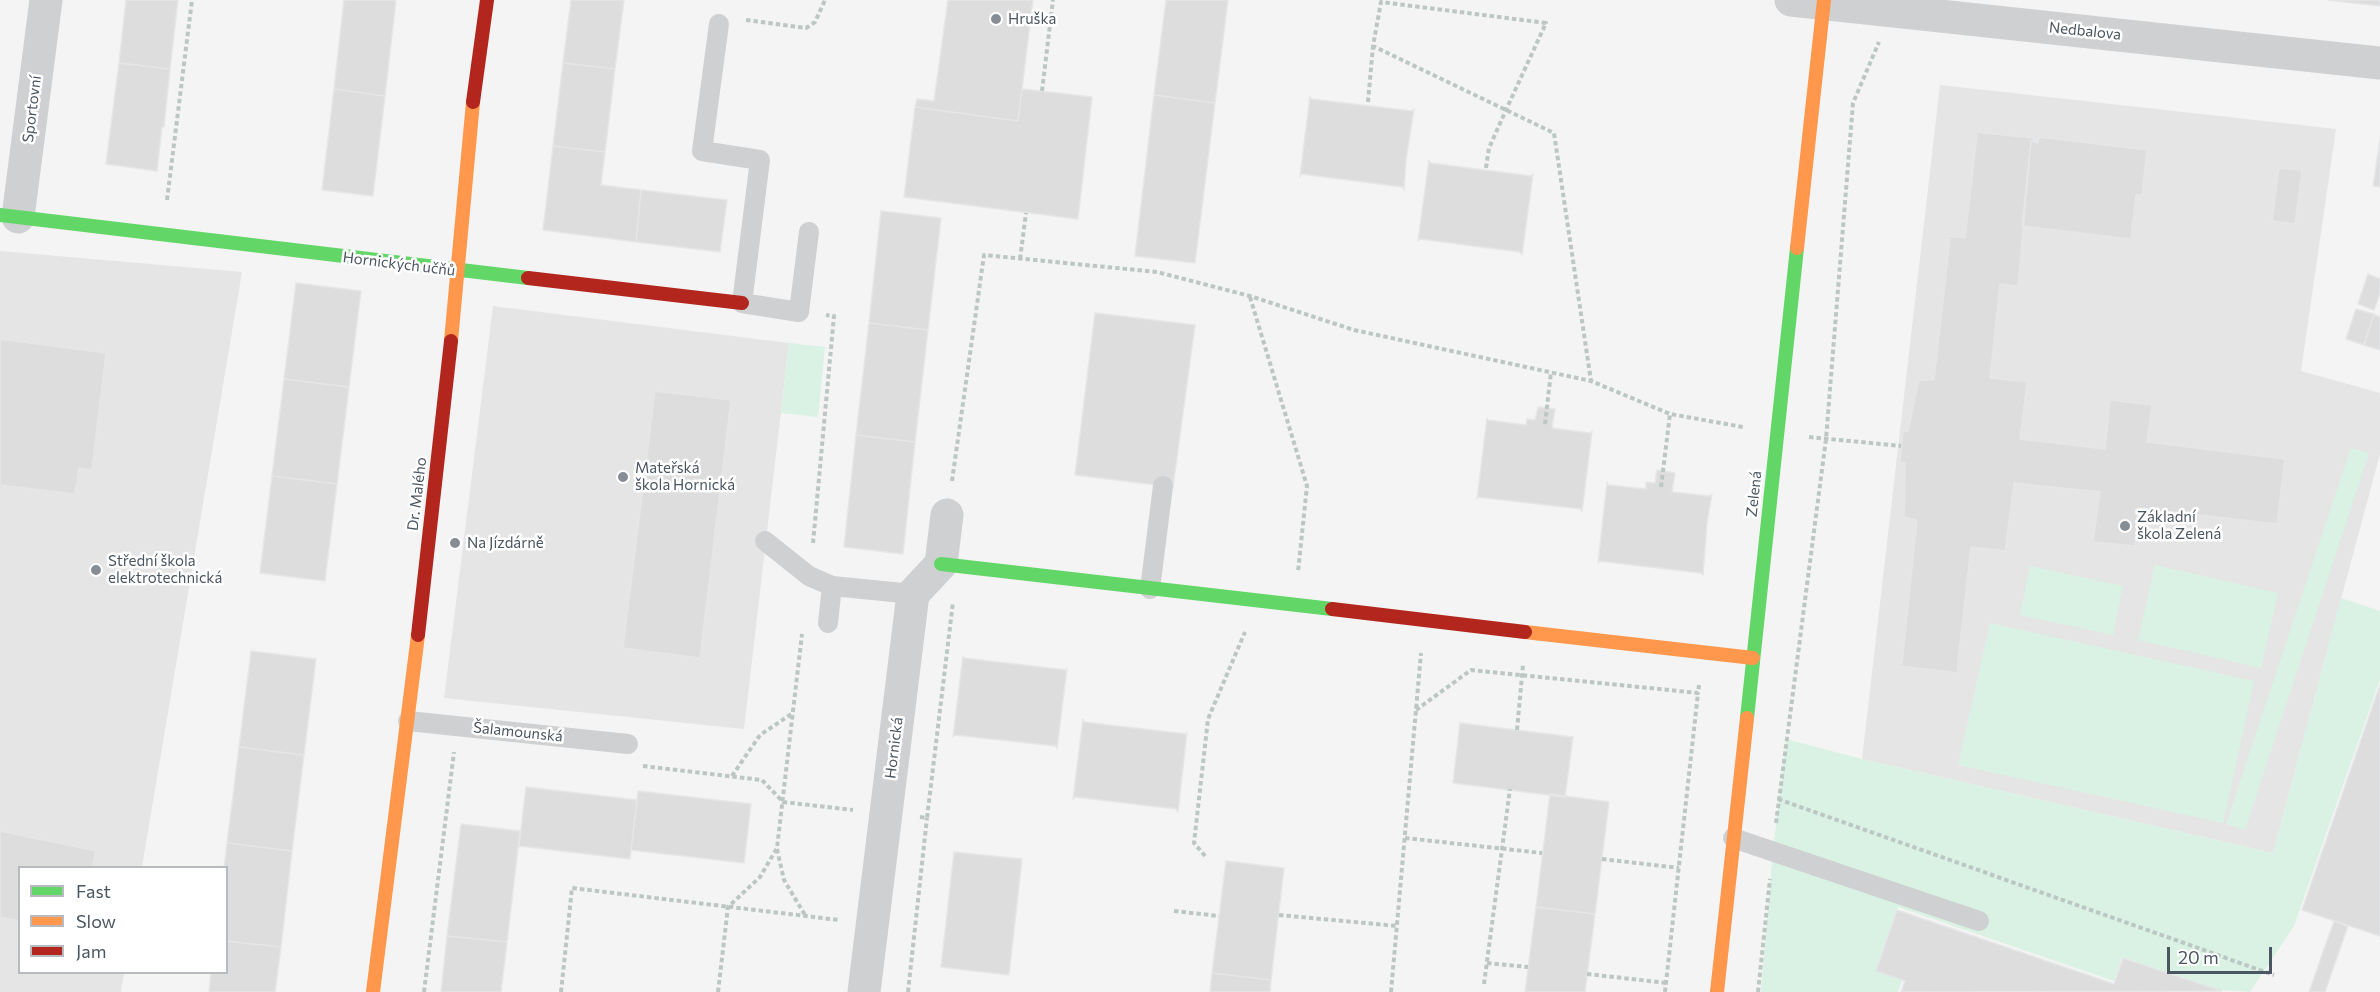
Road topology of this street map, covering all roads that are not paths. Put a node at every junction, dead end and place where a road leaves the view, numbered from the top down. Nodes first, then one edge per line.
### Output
1 (46, 0) edge
2 (487, 0) edge
3 (1791, 0) edge
4 (1824, 2) edge
5 (718, 24) road end
6 (2380, 63) edge
7 (9, 216) edge
8 (810, 232) dead end
9 (459, 271) junction
10 (742, 303) junction
11 (1163, 486) dead end
12 (947, 515) road end
13 (765, 541) dead end
14 (950, 565) junction
15 (832, 586) junction
16 (1150, 589) junction
17 (913, 594) junction
18 (828, 624) dead end
19 (1753, 658) junction
20 (408, 721) junction
21 (628, 744) dead end
22 (1733, 838) junction
23 (1979, 921) dead end
24 (373, 992) edge
25 (864, 992) edge
26 (1717, 992) edge

1 - 7 street, Sportovní
2 - 9 street, Dr. Malého
3 - 4 street, Nedbalova
4 - 6 street, Nedbalova
4 - 19 street, Zelená
5 - 10 lane
7 - 9 street, Hornických učňů
8 - 10 lane, Hornických učňů
9 - 10 street, Hornických učňů
9 - 20 street, Dr. Malého
11 - 16 lane
12 - 14 street
13 - 15 lane
14 - 16 street
14 - 17 street
15 - 17 lane
15 - 18 lane
16 - 19 street
17 - 25 street, Hornická
19 - 22 street, Zelená
20 - 21 lane, Šalamounská
20 - 24 street, Dr. Malého
22 - 23 lane
22 - 26 street, Zelená

